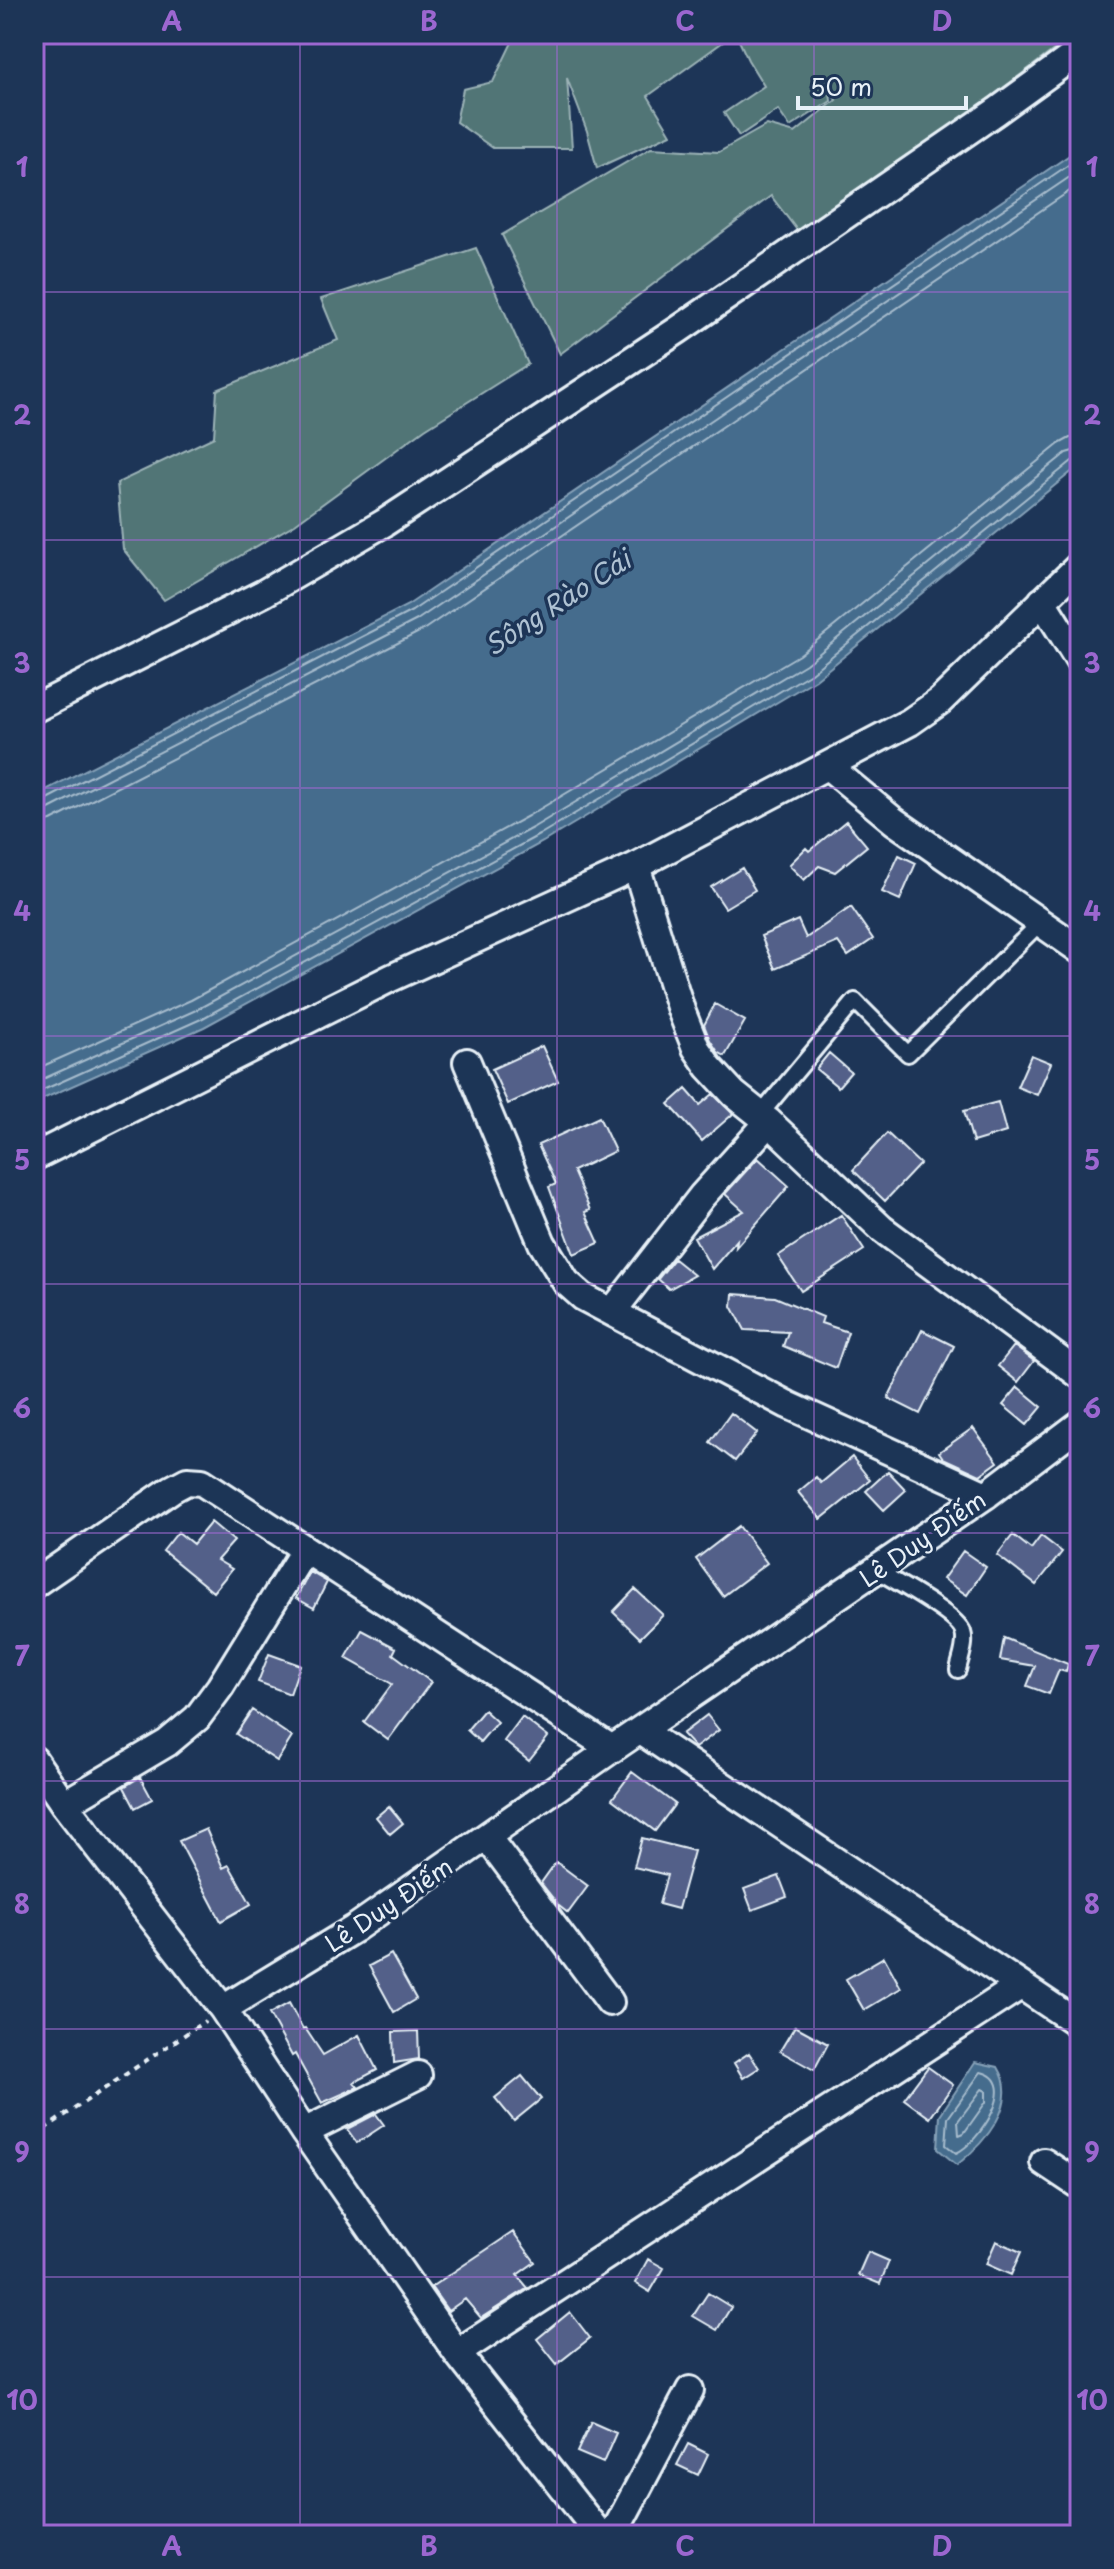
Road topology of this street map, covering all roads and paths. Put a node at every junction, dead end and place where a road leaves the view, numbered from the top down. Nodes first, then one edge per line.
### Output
1 (1080, 51) edge
2 (1080, 565) edge
3 (1042, 601) junction
4 (1080, 662) edge
5 (34, 709) edge
6 (829, 767) junction
7 (636, 866) junction
8 (1040, 923) junction
9 (1080, 950) edge
10 (467, 1062) dead end
11 (765, 1118) junction
12 (34, 1157) edge
13 (612, 1312) junction
14 (1080, 1375) edge
15 (1080, 1424) edge
16 (986, 1495) junction
17 (305, 1549) junction
18 (876, 1570) junction
19 (34, 1584) edge
20 (958, 1670) dead end
21 (641, 1731) junction
22 (612, 1749) junction
23 (34, 1760) edge
24 (64, 1804) junction
25 (487, 1837) junction
26 (1020, 1986) junction
27 (610, 2002) dead end
28 (223, 2009) junction
29 (1080, 2025) edge
30 (418, 2075) dead end
31 (304, 2132) junction
32 (34, 2136) edge
33 (1044, 2162) dead end
34 (1080, 2186) edge
35 (457, 2353) junction
36 (690, 2390) dead end
37 (600, 2535) edge
38 (613, 2535) edge

1 - 5 street
2 - 3 street
3 - 4 street
3 - 6 street
6 - 7 street
6 - 8 street
7 - 11 street
7 - 12 street
8 - 9 street
8 - 11 lane
10 - 13 street
11 - 13 street
11 - 14 street
13 - 16 street
15 - 16 street, Lê Duy Điếm
16 - 18 street, Lê Duy Điếm
17 - 19 street
17 - 22 street
17 - 24 street
18 - 20 lane
18 - 21 street, Lê Duy Điếm
21 - 22 street, Lê Duy Điếm
21 - 26 street
22 - 25 street, Lê Duy Điếm
23 - 24 street
24 - 28 street
25 - 27 street
25 - 28 street, Lê Duy Điếm
26 - 29 street
26 - 35 street
28 - 31 street
28 - 32 path
30 - 31 street
31 - 35 street
33 - 34 street
35 - 37 street
36 - 38 street

